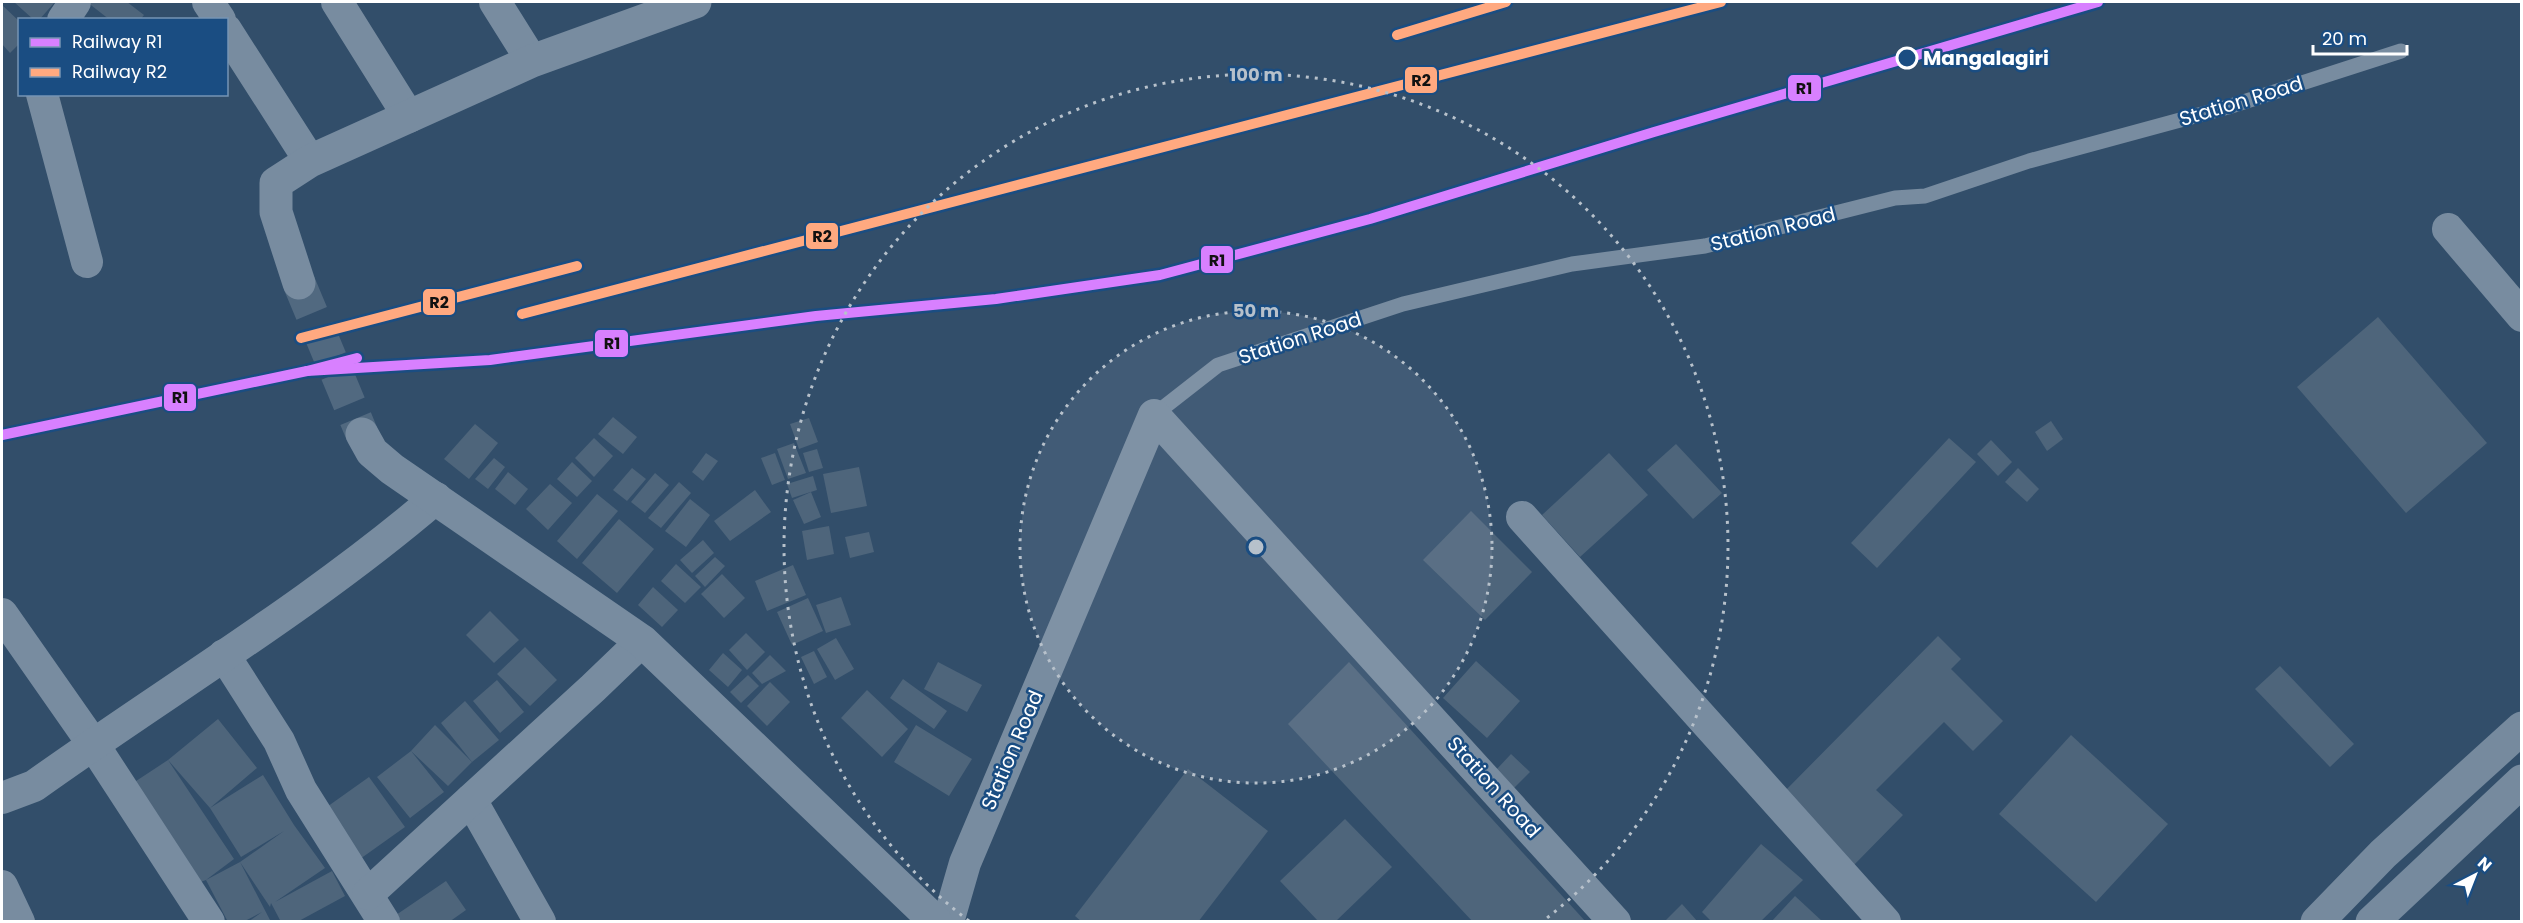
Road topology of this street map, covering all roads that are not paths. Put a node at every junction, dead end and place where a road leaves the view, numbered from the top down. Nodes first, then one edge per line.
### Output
1 (75, 2) edge
2 (207, 2) edge
3 (337, 2) edge
4 (495, 2) edge
5 (695, 2) edge
6 (64, 18) edge
7 (219, 18) edge
8 (228, 33) edge
9 (2401, 51) dead end
10 (532, 61) junction
11 (43, 96) edge
12 (409, 117) junction
13 (310, 161) junction
14 (2448, 229) dead end
15 (87, 262) dead end
16 (299, 283) tunnel mouth
17 (2522, 316) edge
18 (1154, 415) junction
19 (362, 434) tunnel mouth
20 (436, 498) junction
21 (1522, 517) dead end
22 (2, 614) edge
23 (642, 641) junction
24 (224, 655) junction
25 (2522, 728) edge
26 (93, 744) junction
27 (2522, 781) edge
28 (2, 798) edge
29 (471, 800) junction
30 (2, 886) edge
31 (368, 894) junction
32 (19, 921) edge
33 (209, 921) edge
34 (384, 921) edge
35 (540, 921) edge
36 (936, 921) edge
37 (948, 921) edge
38 (1615, 921) edge
39 (1885, 921) edge
40 (2317, 921) edge
41 (2372, 921) edge

1 - 6 street
2 - 7 street
3 - 12 street
4 - 10 street
5 - 10 street
8 - 13 street
9 - 18 lane, Station Road
10 - 12 street
11 - 15 street
12 - 13 street
13 - 16 street
14 - 17 street
18 - 37 street, Station Road
18 - 38 street, Station Road
19 - 20 street
20 - 23 street
20 - 24 street
21 - 39 street
22 - 26 street
23 - 29 street
23 - 36 street
24 - 26 street
24 - 31 street
25 - 40 main road
26 - 28 street
26 - 33 street
27 - 41 main road
29 - 31 street
29 - 35 street
30 - 32 street
31 - 34 street

